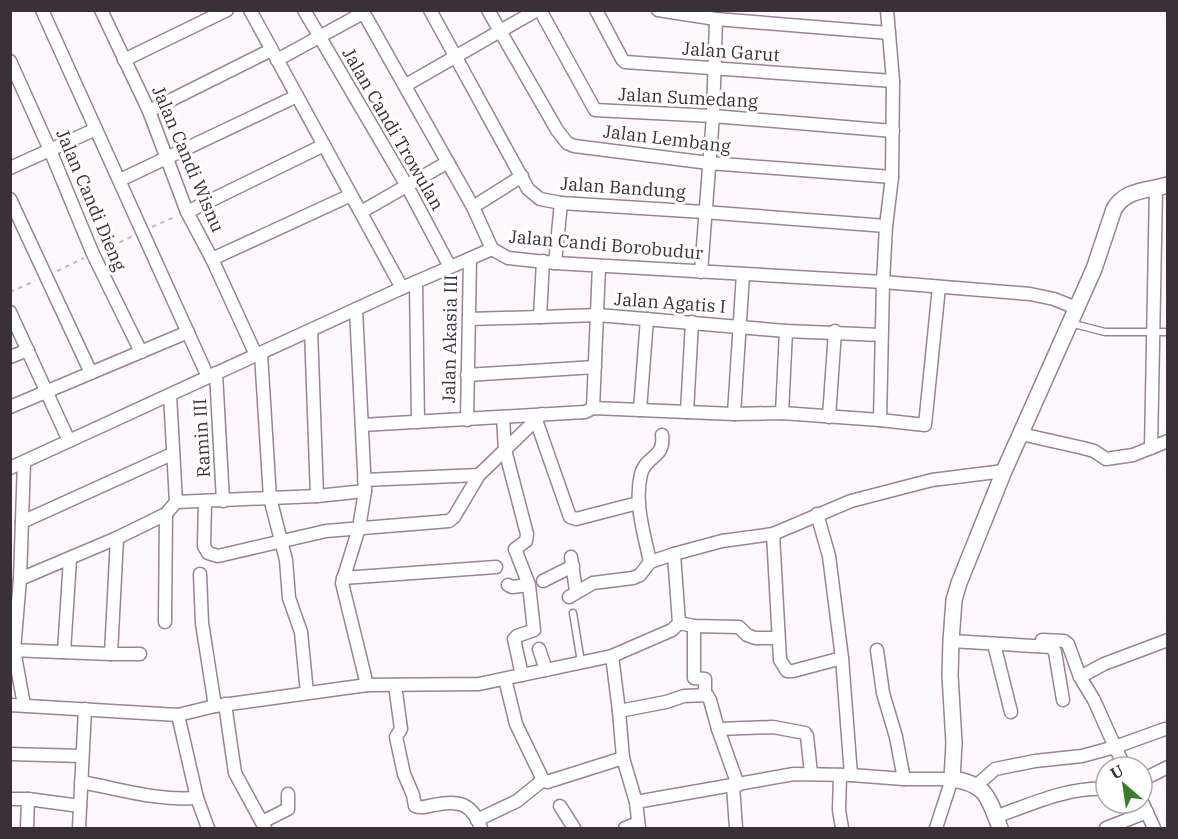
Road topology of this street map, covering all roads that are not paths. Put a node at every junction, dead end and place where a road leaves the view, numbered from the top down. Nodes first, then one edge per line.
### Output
1 (42, 10) edge
2 (101, 10) edge
3 (227, 10) edge
4 (250, 10) edge
5 (304, 10) edge
6 (430, 10) edge
7 (488, 10) edge
8 (539, 10) edge
9 (596, 10) edge
10 (658, 10) edge
11 (886, 10) edge
12 (362, 12) edge
13 (717, 19) junction
14 (500, 32) junction
15 (889, 33) junction
16 (319, 37) junction
17 (274, 55) junction
18 (456, 57) junction
19 (124, 60) junction
20 (10, 61) edge
21 (715, 69) junction
22 (892, 81) junction
23 (406, 86) junction
24 (297, 96) junction
25 (148, 111) junction
26 (713, 116) junction
27 (96, 129) junction
28 (892, 131) junction
29 (324, 145) junction
30 (50, 150) junction
31 (166, 160) junction
32 (448, 162) junction
33 (709, 163) junction
34 (10, 168) edge
35 (522, 176) junction
36 (892, 177) junction
37 (120, 180) junction
38 (407, 186) junction
39 (1162, 187) edge
40 (351, 195) junction
41 (10, 199) edge
42 (561, 203) junction
43 (473, 207) junction
44 (187, 212) junction
45 (361, 212) junction
46 (704, 212) junction
47 (886, 226) junction
48 (492, 249) junction
49 (212, 259) junction
50 (470, 259) junction
51 (549, 262) junction
52 (599, 266) junction
53 (450, 267) junction
54 (701, 272) junction
55 (743, 274) junction
56 (416, 282) junction
57 (883, 282) junction
58 (402, 288) junction
59 (939, 288) junction
60 (1076, 308) junction
61 (356, 309) junction
62 (10, 312) edge
63 (598, 315) junction
64 (540, 317) junction
65 (469, 319) junction
66 (646, 319) junction
67 (692, 322) junction
68 (1070, 322) junction
69 (739, 326) junction
70 (311, 330) junction
71 (786, 331) junction
72 (188, 332) junction
73 (835, 332) junction
74 (1167, 332) edge
75 (1153, 333) junction
76 (881, 335) junction
77 (28, 350) junction
78 (141, 352) junction
79 (259, 355) junction
80 (10, 357) edge
81 (595, 367) junction
82 (91, 373) junction
83 (212, 375) junction
84 (467, 375) junction
85 (47, 392) junction
86 (170, 395) junction
87 (10, 407) edge
88 (593, 408) junction
89 (640, 410) junction
90 (687, 412) junction
91 (782, 413) junction
92 (734, 414) junction
93 (539, 417) junction
94 (829, 417) junction
95 (503, 418) junction
96 (467, 420) junction
97 (880, 420) junction
98 (418, 422) junction
99 (362, 425) junction
100 (1021, 434) junction
101 (663, 435) dead end
102 (69, 441) junction
103 (1167, 442) edge
104 (1151, 448) junction
105 (505, 450) junction
106 (172, 454) junction
107 (24, 462) junction
108 (10, 468) edge
109 (1004, 471) junction
110 (479, 475) junction
111 (365, 486) junction
112 (316, 496) junction
113 (270, 498) junction
114 (205, 501) junction
115 (223, 501) junction
116 (176, 502) junction
117 (638, 503) junction
118 (166, 514) junction
119 (817, 514) junction
120 (22, 522) junction
121 (359, 528) junction
122 (773, 534) junction
123 (117, 538) junction
124 (282, 542) junction
125 (674, 554) junction
126 (70, 559) junction
127 (650, 562) junction
128 (496, 567) dead end
129 (200, 574) dead end
130 (343, 578) junction
131 (20, 579) junction
132 (543, 582) dead end
133 (508, 585) dead end
134 (529, 585) junction
135 (573, 613) dead end
136 (165, 622) dead end
137 (679, 623) junction
138 (694, 626) junction
139 (778, 638) junction
140 (951, 638) junction
141 (1167, 640) edge
142 (994, 644) junction
143 (539, 649) dead end
144 (12, 650) edge
145 (877, 650) dead end
146 (64, 652) junction
147 (111, 654) junction
148 (140, 654) dead end
149 (612, 656) junction
150 (842, 658) junction
151 (581, 662) junction
152 (546, 670) junction
153 (522, 675) junction
154 (1080, 677) junction
155 (505, 679) junction
156 (367, 685) junction
157 (395, 685) junction
158 (307, 693) junction
159 (705, 695) junction
160 (1063, 700) dead end
161 (10, 705) edge
162 (24, 705) junction
163 (220, 705) junction
164 (85, 709) junction
165 (619, 711) junction
166 (1011, 712) dead end
167 (178, 715) junction
168 (718, 729) junction
169 (1165, 729) dead end
170 (1114, 747) junction
171 (10, 754) edge
172 (1118, 755) edge
173 (82, 756) junction
174 (623, 758) junction
175 (811, 773) junction
176 (846, 775) junction
177 (904, 779) junction
178 (952, 779) junction
179 (543, 780) junction
180 (81, 782) junction
181 (736, 785) junction
182 (977, 785) junction
183 (1094, 788) edge
184 (288, 794) dead end
185 (197, 798) junction
186 (10, 799) edge
187 (28, 799) junction
188 (636, 802) junction
189 (80, 806) junction
190 (560, 806) dead end
191 (1128, 815) edge
192 (998, 823) edge
193 (479, 824) edge
194 (264, 825) edge
195 (638, 826) edge
196 (27, 828) edge
197 (79, 828) edge
198 (208, 828) edge
199 (574, 828) edge
200 (625, 828) edge
201 (736, 828) edge
202 (842, 828) edge
203 (936, 828) edge
204 (1106, 828) edge

1 - 27 street
2 - 19 street, Jalan Candi Wisnu
3 - 19 street
4 - 17 street
5 - 16 street, Jalan Candi Trowulan
6 - 18 street, Jalan Bandung
7 - 14 street
8 - 14 street
8 - 26 street, Jalan Sumedang
9 - 21 street, Jalan Garut
10 - 13 street
11 - 15 street
12 - 16 street
12 - 23 street, Jalan Candi Borobudur
13 - 15 street
13 - 21 street
14 - 18 street
14 - 33 street, Jalan Lembang
15 - 22 street
16 - 17 street
16 - 38 street, Jalan Candi Trowulan
17 - 24 street
17 - 25 street
18 - 23 street
18 - 35 street, Jalan Bandung
19 - 25 street, Jalan Candi Wisnu
20 - 30 street, Jalan Candi Dieng
21 - 22 street, Jalan Garut
21 - 26 street
22 - 28 street
23 - 32 street, Jalan Candi Borobudur
24 - 29 street
24 - 31 street
25 - 31 street, Jalan Candi Wisnu
26 - 28 street, Jalan Sumedang
26 - 33 street
27 - 30 street
27 - 37 street
28 - 36 street
29 - 40 street
29 - 44 street
30 - 34 street
30 - 78 street, Jalan Candi Dieng
31 - 37 street
31 - 44 street, Jalan Candi Wisnu
32 - 38 street
32 - 43 street, Jalan Candi Borobudur
33 - 36 street, Jalan Lembang
33 - 46 street
35 - 42 street, Jalan Bandung
35 - 43 street
36 - 47 street
37 - 72 street
38 - 45 street
38 - 53 street, Jalan Candi Trowulan
39 - 60 street
39 - 75 street
40 - 45 street
40 - 49 street
41 - 82 street
42 - 46 street, Jalan Bandung
42 - 51 street
43 - 48 street, Jalan Candi Borobudur
44 - 49 street, Jalan Candi Wisnu
45 - 58 street
46 - 47 street, Jalan Bandung
46 - 54 street
47 - 57 street
48 - 50 street
48 - 51 street, Jalan Candi Borobudur
49 - 79 street, Jalan Candi Wisnu
50 - 53 street
50 - 65 street, Jalan Akasia III
51 - 52 street, Jalan Candi Borobudur
51 - 64 street
52 - 54 street, Jalan Candi Borobudur
52 - 63 street
53 - 56 street
54 - 55 street, Jalan Candi Borobudur
55 - 57 street, Jalan Candi Borobudur
55 - 69 street
56 - 58 street
56 - 98 street
57 - 59 street, Jalan Candi Borobudur
57 - 76 street
58 - 61 street
59 - 60 street, Jalan Candi Borobudur
59 - 97 street
60 - 68 street
61 - 70 street
61 - 99 street
62 - 77 street
63 - 64 street, Jalan Agatis I
63 - 66 street, Jalan Agatis I
63 - 81 street
64 - 65 street, Jalan Agatis I
65 - 84 street, Jalan Akasia III
66 - 67 street, Jalan Agatis I
66 - 89 street
67 - 69 street, Jalan Agatis I
67 - 90 street
68 - 75 lane
68 - 100 street
69 - 71 street, Jalan Agatis I
69 - 92 street
70 - 79 street
70 - 112 street
71 - 73 street, Jalan Agatis I
71 - 91 street
72 - 78 street
72 - 83 street
73 - 76 street, Jalan Agatis I
73 - 94 street
74 - 75 lane
75 - 104 street
76 - 97 street
77 - 80 street
77 - 85 street
78 - 82 street
79 - 83 street
79 - 113 street
81 - 84 street
81 - 88 street
82 - 85 street
83 - 86 street
83 - 115 street, Ramin III
84 - 96 street, Jalan Akasia III
85 - 87 street
85 - 102 street
86 - 102 street
86 - 106 street
88 - 89 street
88 - 93 street
89 - 90 street
90 - 92 street
91 - 92 street
91 - 94 street
93 - 95 street
93 - 105 street
93 - 117 street
94 - 97 street
95 - 96 street
95 - 105 street
96 - 98 street
98 - 99 street
99 - 111 street
100 - 104 street
100 - 109 street
101 - 117 street
102 - 107 street
103 - 104 street
105 - 110 street
105 - 134 street
106 - 116 street
106 - 120 street
107 - 108 street
107 - 120 street
109 - 119 street
109 - 140 street
110 - 111 street
110 - 121 street
111 - 112 street
111 - 121 street
112 - 113 street
113 - 115 street
113 - 124 street
114 - 115 street
114 - 116 street
114 - 124 street
116 - 118 street
117 - 127 street
118 - 123 street
118 - 136 street
119 - 122 street
119 - 150 street
120 - 131 street
121 - 124 street
121 - 130 street
122 - 125 street
122 - 139 street
123 - 126 street
123 - 147 street
124 - 158 street
125 - 127 street
125 - 137 street
126 - 131 street
126 - 146 street
127 - 132 street
128 - 130 street
129 - 163 street
130 - 156 street
131 - 144 street
133 - 134 street
134 - 153 street
135 - 151 lane
137 - 138 street
137 - 149 street
138 - 139 street
138 - 159 street
139 - 150 street
140 - 142 street
140 - 154 street
140 - 178 street
141 - 154 street
142 - 160 street
142 - 166 street
143 - 152 street
144 - 146 street
144 - 162 street
145 - 177 street
146 - 147 street
147 - 148 street
149 - 151 street
149 - 165 street
150 - 176 street
151 - 152 street
152 - 153 street
153 - 155 street
154 - 170 street
155 - 157 street
155 - 179 street
156 - 157 street
156 - 158 street
157 - 193 street
158 - 163 street
159 - 165 street
159 - 168 street
161 - 162 street
162 - 164 street
163 - 167 street
163 - 194 street
164 - 167 street
164 - 173 street
165 - 174 street
167 - 185 street
168 - 175 street
168 - 181 street
169 - 170 street
170 - 172 street
170 - 182 street
171 - 173 street
173 - 180 street
174 - 179 street
174 - 188 street
175 - 176 street
175 - 181 street
176 - 177 street
176 - 202 street
177 - 178 street
178 - 182 street
178 - 203 street
179 - 193 street
180 - 185 street
180 - 189 street
181 - 188 street
181 - 201 street
182 - 192 street
183 - 192 street
184 - 194 street
185 - 198 street
186 - 187 street
187 - 189 street
187 - 196 street
188 - 195 street
189 - 197 street
190 - 199 street
191 - 204 street
195 - 200 street

